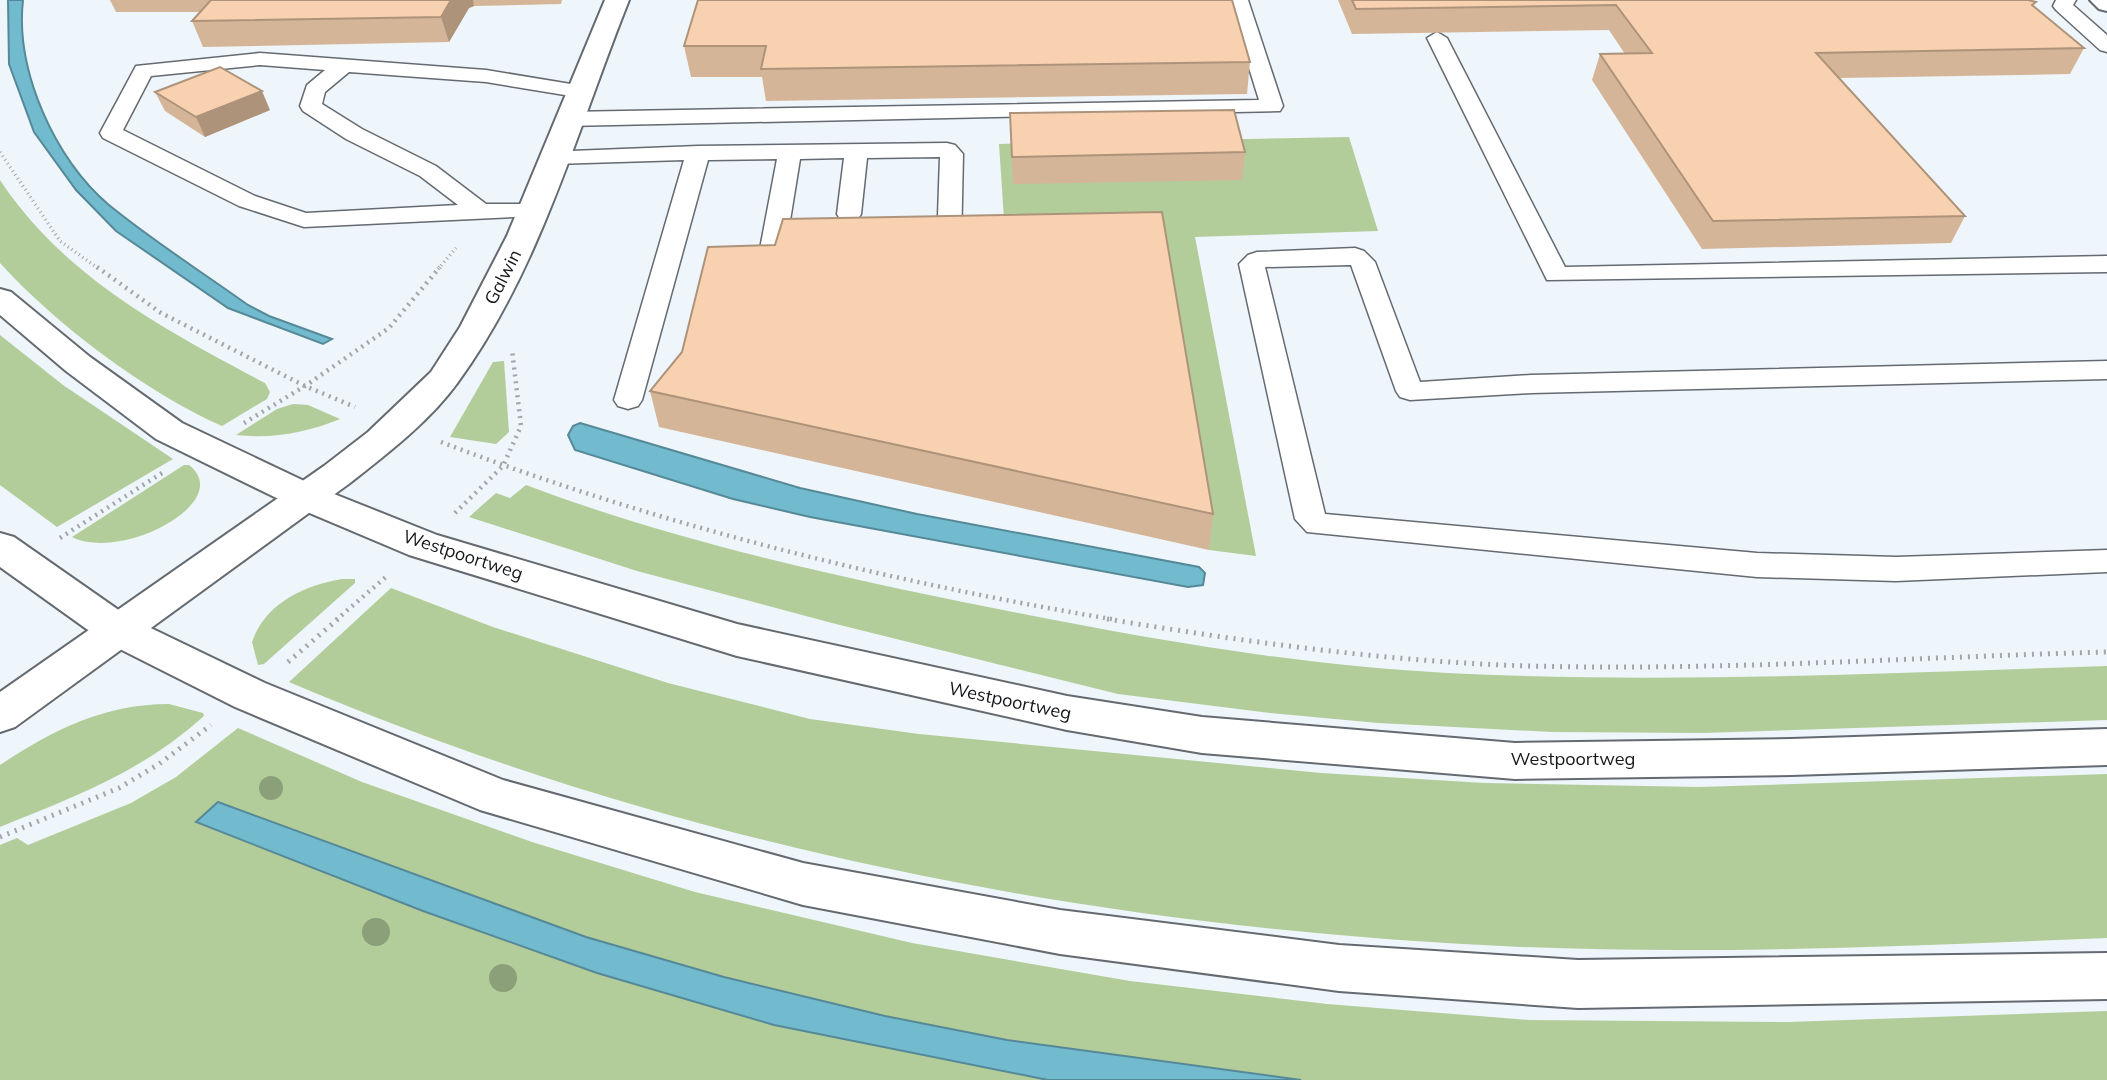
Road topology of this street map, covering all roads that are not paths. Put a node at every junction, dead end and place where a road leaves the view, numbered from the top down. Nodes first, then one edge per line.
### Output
1 (617, 0) edge
2 (1238, 0) edge
3 (2066, 0) edge
4 (2102, 0) edge
5 (2107, 4) edge
6 (1437, 38) edge
7 (2107, 46) edge
8 (344, 65) junction
9 (578, 91) junction
10 (567, 119) junction
11 (790, 152) junction
12 (856, 152) junction
13 (698, 153) junction
14 (554, 157) junction
15 (536, 209) junction
16 (479, 210) junction
17 (849, 214) dead end
18 (949, 245) edge
19 (2107, 264) edge
20 (769, 270) edge
21 (0, 299) edge
22 (2107, 370) edge
23 (628, 400) dead end
24 (306, 497) junction
25 (10, 555) edge
26 (2107, 561) edge
27 (116, 629) junction
28 (0, 715) edge
29 (2107, 747) edge
30 (2107, 976) edge

1 - 9 main road, Galwin
2 - 10 lane
3 - 7 lane
4 - 5 main road
6 - 19 lane
8 - 9 lane
8 - 16 lane
8 - 16 lane
9 - 10 main road, Galwin
10 - 14 main road, Galwin
11 - 12 lane
11 - 13 lane
11 - 20 lane
12 - 17 lane
12 - 18 lane
13 - 14 lane
13 - 23 lane
14 - 15 main road, Galwin
15 - 16 lane
15 - 24 main road, Galwin
21 - 24 main road, Westpoortweg
22 - 26 lane
24 - 27 main road, Galwin
24 - 29 main road, Westpoortweg
25 - 27 main road
27 - 28 main road
27 - 30 main road

